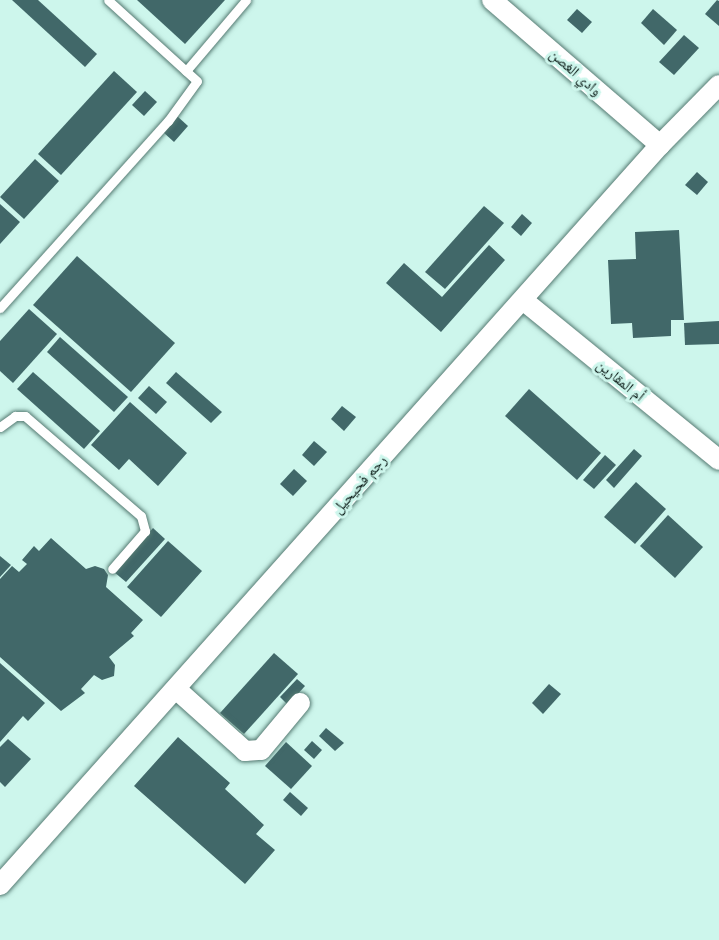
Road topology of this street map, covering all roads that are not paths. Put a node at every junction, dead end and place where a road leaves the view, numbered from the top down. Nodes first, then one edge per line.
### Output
1 (108, 0) edge
2 (246, 0) edge
3 (492, 0) edge
4 (186, 71) junction
5 (719, 85) edge
6 (660, 145) junction
7 (523, 300) junction
8 (0, 308) edge
9 (0, 427) edge
10 (719, 460) edge
11 (112, 568) dead end
12 (176, 689) junction
13 (300, 704) dead end
14 (0, 885) edge

1 - 4 lane
2 - 4 lane
3 - 6 street, وادي الغصن
4 - 8 lane
5 - 6 street, رجم فحيحيل
6 - 7 street, رجم فحيحيل
7 - 10 street, أم المقارين
7 - 12 street, رجم فحيحيل
9 - 11 lane
12 - 13 street
12 - 14 street, رجم فحيحيل

